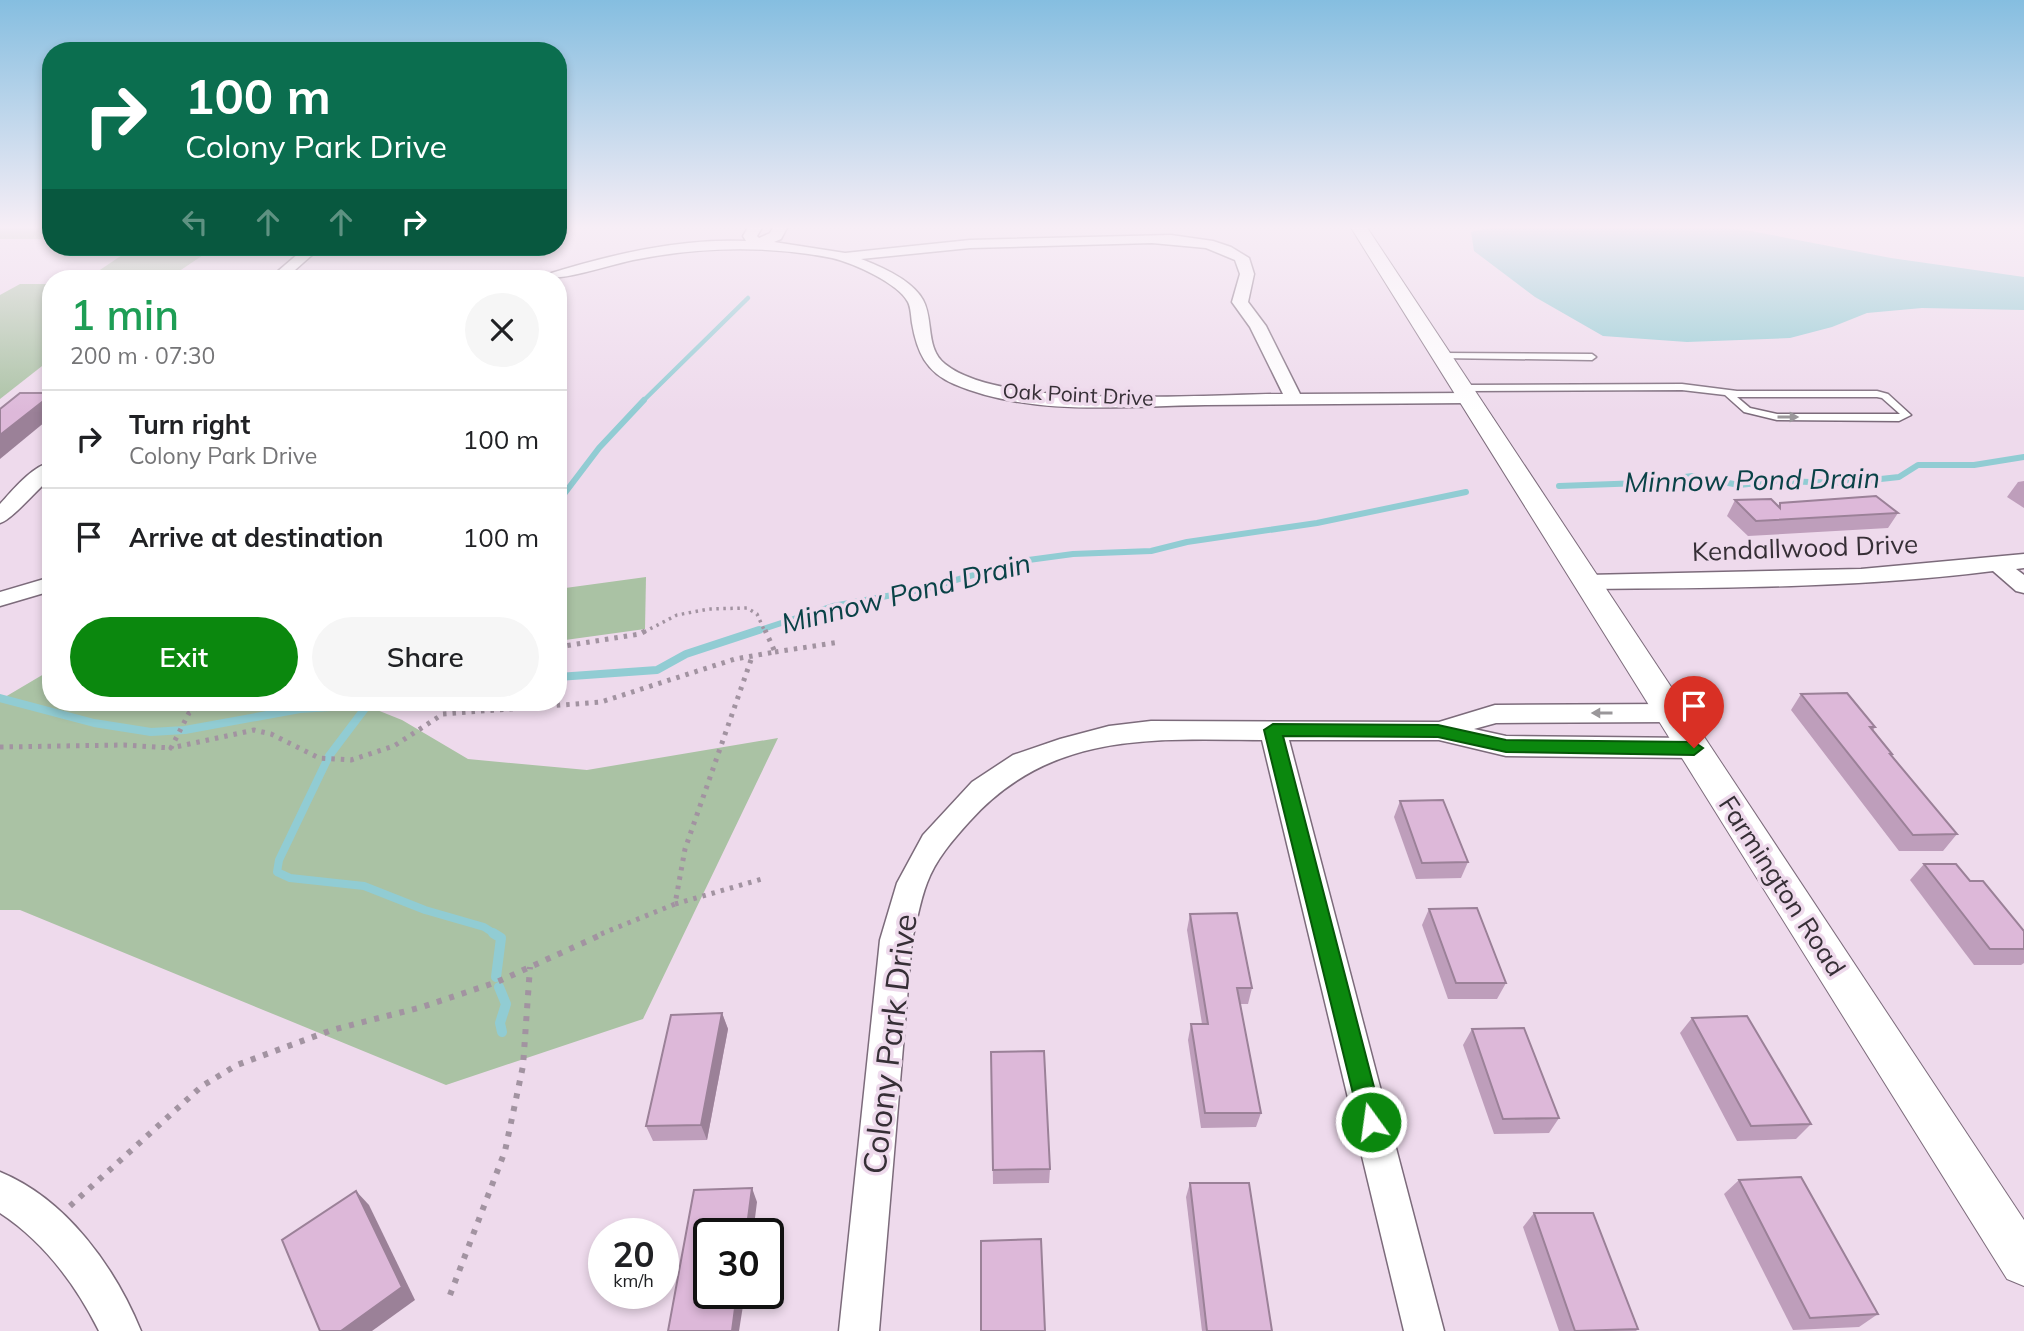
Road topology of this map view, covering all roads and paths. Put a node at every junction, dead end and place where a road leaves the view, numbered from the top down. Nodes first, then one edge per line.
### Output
1 (904, 288) edge
2 (1243, 288) edge
3 (1399, 288) edge
4 (1442, 356) junction
5 (1592, 357) dead end
6 (1466, 393) junction
7 (1728, 393) junction
8 (1294, 399) junction
9 (42, 475) edge
10 (0, 517) edge
11 (2024, 561) edge
12 (1997, 564) junction
13 (1587, 582) junction
14 (2024, 586) edge
15 (42, 587) edge
16 (0, 599) edge
17 (840, 642) dead end
18 (567, 646) edge
19 (774, 650) junction
20 (752, 657) junction
21 (567, 705) edge
22 (192, 711) edge
23 (482, 711) edge
24 (1671, 713) junction
25 (1273, 730) junction
26 (1438, 731) junction
27 (0, 747) edge
28 (171, 748) junction
29 (1694, 748) junction
30 (762, 879) dead end
31 (675, 904) junction
32 (530, 967) junction
33 (0, 1191) edge
34 (48, 1225) junction
35 (2024, 1262) edge
36 (450, 1295) dead end
37 (121, 1331) edge
38 (859, 1331) edge
39 (1424, 1331) edge

1 - 8 street, Oak Point Drive
2 - 8 street
3 - 4 street, Farmington Road
4 - 5 lane
4 - 6 street, Farmington Road
6 - 7 lane
6 - 8 street, Oak Point Drive
6 - 13 street, Farmington Road
7 -> 7 lane
9 - 10 street
11 - 12 street, Kendallwood Drive
12 - 13 street, Kendallwood Drive
12 - 14 street
13 - 24 street, Farmington Road
15 - 16 street
17 - 19 path
18 - 19 path
19 - 20 path
20 - 21 path
20 - 31 path
22 - 28 path
23 - 28 path
24 -> 26 street, Colony Park Drive
24 - 29 street, Farmington Road
25 - 26 street, Colony Park Drive
25 - 38 street, Colony Park Drive
25 - 39 street
26 - 29 street, Colony Park Drive
27 - 28 path
29 - 35 street, Farmington Road
30 - 31 path
31 - 32 path
32 - 34 path
32 - 36 path
33 - 34 street
34 - 37 street

